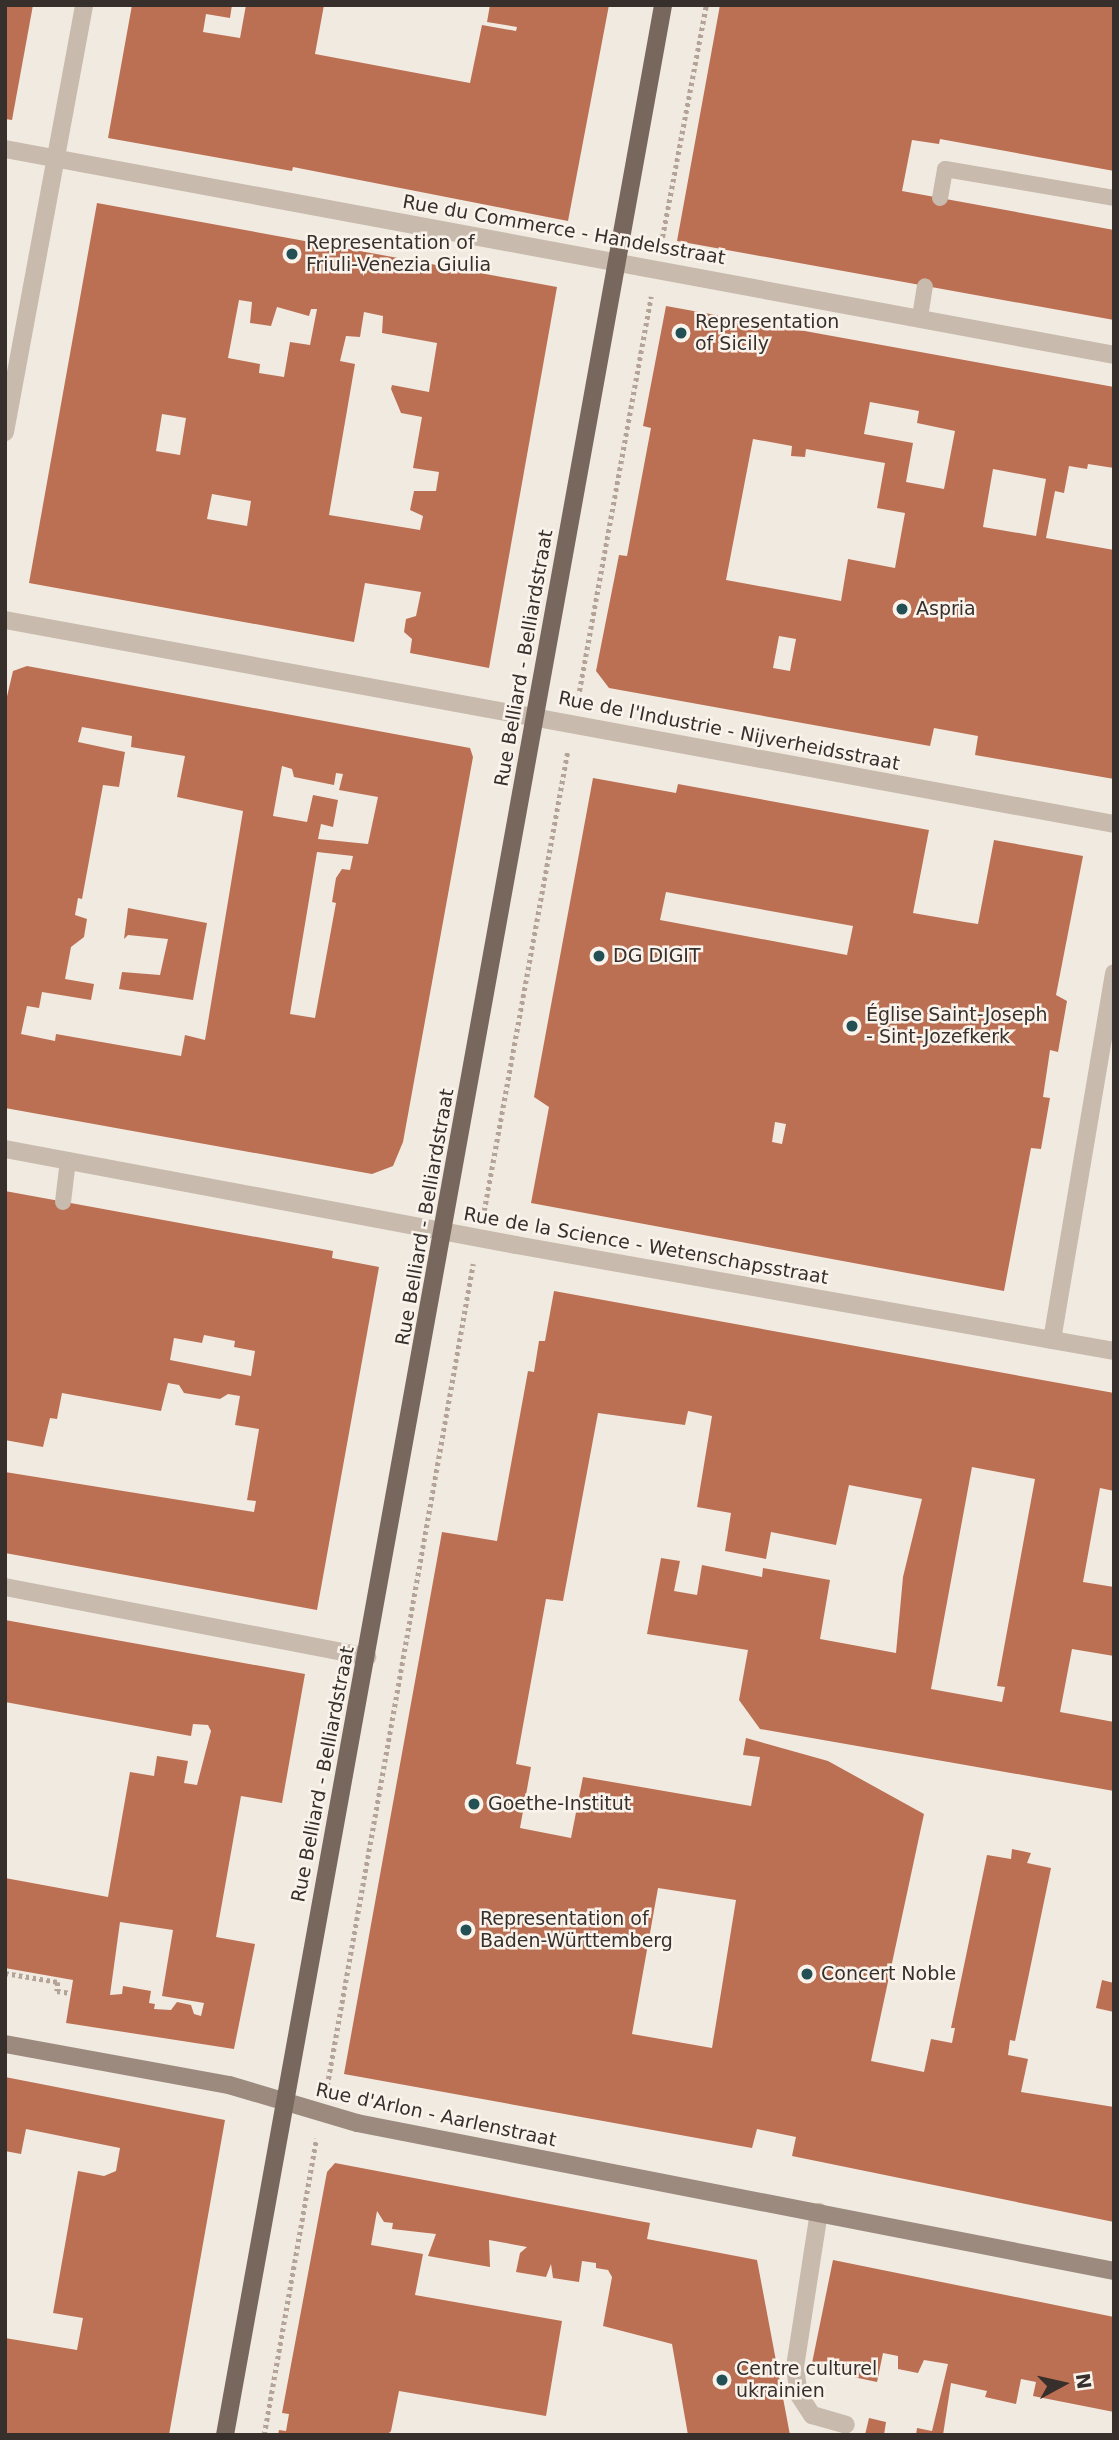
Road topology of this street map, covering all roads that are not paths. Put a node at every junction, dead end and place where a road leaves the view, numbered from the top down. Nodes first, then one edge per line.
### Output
1 (84, 5) edge
2 (663, 5) edge
3 (5, 149) edge
4 (55, 158) junction
5 (940, 198) dead end
6 (1114, 198) edge
7 (618, 262) junction
8 (925, 286) dead end
9 (920, 317) junction
10 (1114, 355) edge
11 (5, 432) edge
12 (5, 620) edge
13 (535, 717) junction
14 (1114, 824) edge
15 (1114, 973) edge
16 (5, 1149) edge
17 (68, 1160) junction
18 (63, 1202) dead end
19 (444, 1231) junction
20 (1052, 1340) junction
21 (1114, 1351) edge
22 (5, 1587) edge
23 (367, 1657) junction
24 (5, 2044) edge
25 (284, 2102) junction
26 (818, 2213) junction
27 (1114, 2272) edge
28 (846, 2425) dead end
29 (225, 2435) edge

1 - 4 street
2 - 7 main road, Rue Belliard - Belliardstraat
3 - 4 street, Rue du Commerce - Handelsstraat
4 - 7 street, Rue du Commerce - Handelsstraat
4 - 11 street
5 - 6 lane
7 - 9 street, Rue du Commerce - Handelsstraat
7 - 13 main road, Rue Belliard - Belliardstraat
8 - 9 lane
9 - 10 street, Rue du Commerce - Handelsstraat
12 - 13 street, Rue de l'Industrie - Nijverheidsstraat
13 - 14 street, Rue de l'Industrie - Nijverheidsstraat
13 - 19 main road, Rue Belliard - Belliardstraat
15 - 20 street
16 - 17 street, Rue de la Science - Wetenschapsstraat
17 - 18 lane
17 - 19 street, Rue de la Science - Wetenschapsstraat
19 - 20 street, Rue de la Science - Wetenschapsstraat
19 - 23 main road, Rue Belliard - Belliardstraat
20 - 21 street, Rue de la Science - Wetenschapsstraat
22 - 23 street
23 - 25 main road, Rue Belliard - Belliardstraat
24 - 25 street, Rue d'Arlon - Aarlenstraat
25 - 26 street, Rue d'Arlon - Aarlenstraat
25 - 29 main road, Rue Belliard - Belliardstraat
26 - 27 street, Rue d'Arlon - Aarlenstraat
26 - 28 street

